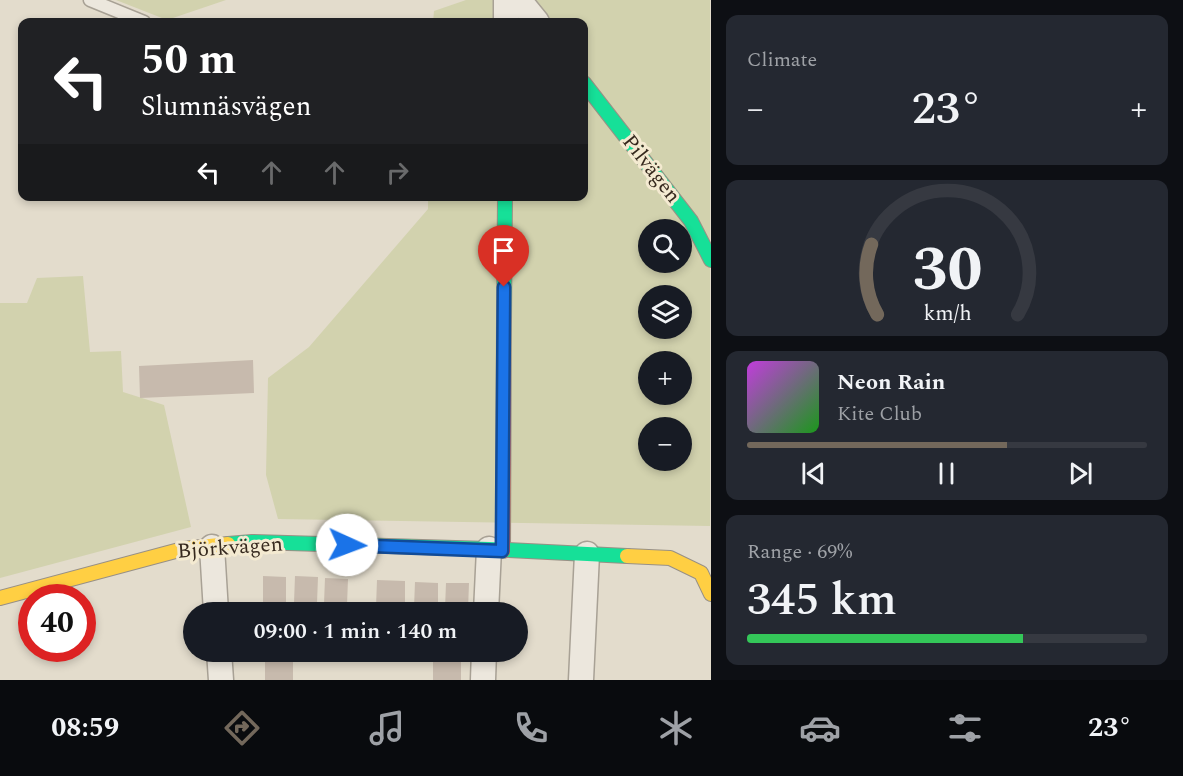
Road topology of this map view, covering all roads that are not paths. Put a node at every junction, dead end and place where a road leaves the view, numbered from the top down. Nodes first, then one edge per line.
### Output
1 (90, 0) edge
2 (506, 0) edge
3 (519, 0) edge
4 (134, 18) edge
5 (506, 18) edge
6 (534, 18) edge
7 (588, 88) edge
8 (505, 201) edge
9 (711, 260) edge
10 (212, 547) junction
11 (496, 550) junction
12 (587, 554) junction
13 (711, 594) edge
14 (0, 598) edge
15 (215, 602) edge
16 (488, 602) edge
17 (220, 662) edge
18 (484, 662) edge
19 (221, 680) edge
20 (483, 680) edge
21 (581, 680) edge

1 - 4 lane
2 - 5 street
3 - 6 street
7 - 9 street, Pilvägen
8 - 11 street
10 - 11 street, Björkvägen
10 - 14 street, Björkvägen
10 - 15 street
11 - 12 street, Björkvägen
11 - 16 street
12 - 13 street, Björkvägen
12 - 21 street
17 - 19 street
18 - 20 street

